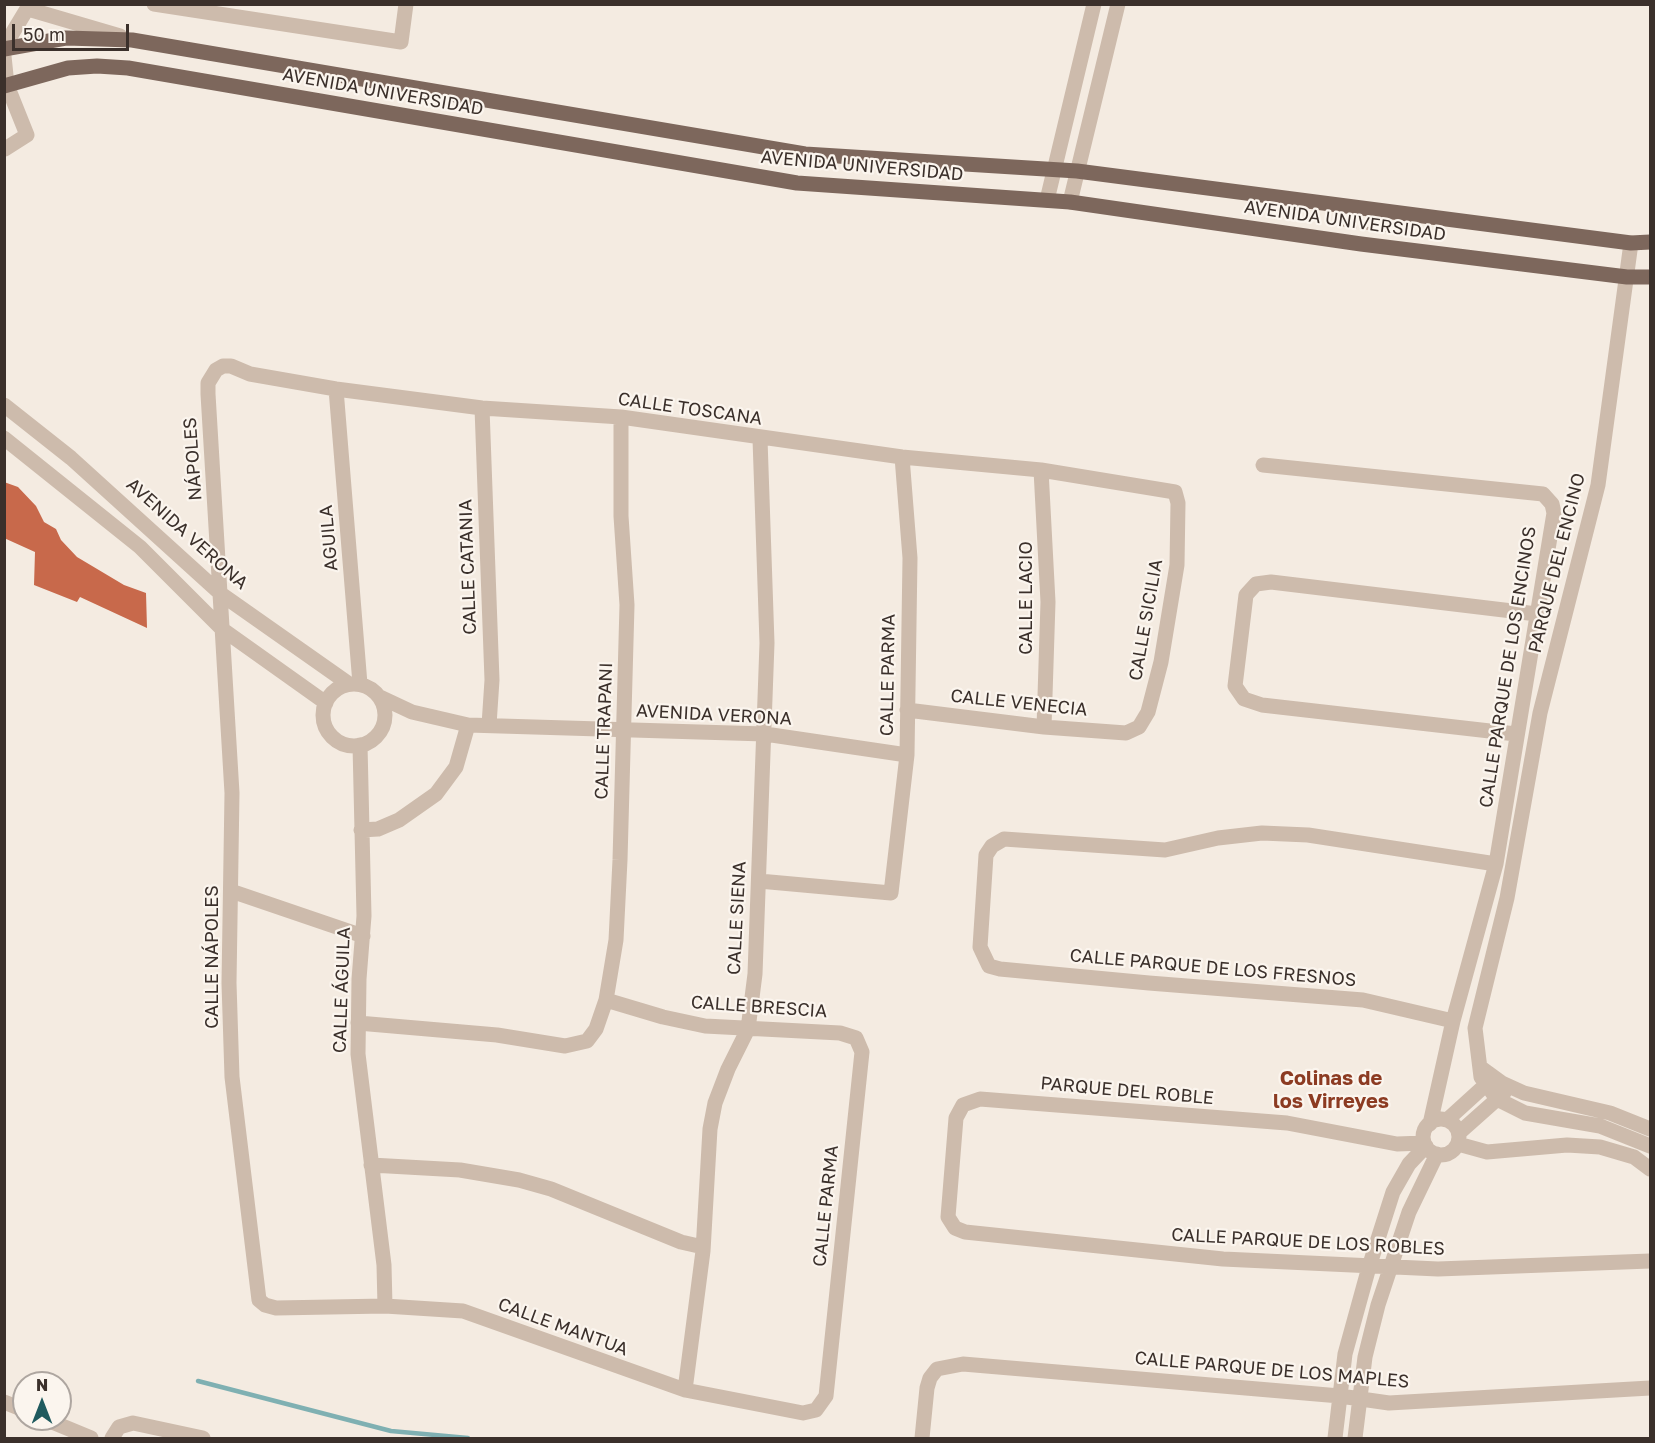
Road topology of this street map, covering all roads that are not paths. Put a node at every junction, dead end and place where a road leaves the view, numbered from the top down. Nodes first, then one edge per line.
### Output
1 (154, 4) edge
2 (406, 4) edge
3 (1094, 4) edge
4 (1118, 4) edge
5 (29, 7) edge
6 (208, 9) edge
7 (132, 40) junction
8 (4, 48) edge
9 (4, 56) edge
10 (6, 86) edge
11 (5, 149) edge
12 (1054, 169) junction
13 (1077, 171) junction
14 (1047, 201) junction
15 (1070, 202) junction
16 (1650, 242) edge
17 (1631, 243) junction
18 (1627, 277) junction
19 (1650, 277) edge
20 (336, 389) junction
21 (208, 394) joint
22 (4, 405) edge
23 (482, 408) junction
24 (621, 417) junction
25 (4, 438) edge
26 (760, 439) junction
27 (902, 457) junction
28 (71, 458) junction
29 (1263, 465) dead end
30 (1041, 470) junction
31 (56, 477) junction
32 (1178, 503) joint
33 (155, 532) junction
34 (140, 547) junction
35 (221, 594) junction
36 (1537, 614) junction
37 (222, 629) junction
38 (355, 684) junction
39 (380, 697) junction
40 (326, 703) junction
41 (908, 710) junction
42 (412, 712) junction
43 (385, 717) junction
44 (468, 725) junction
45 (489, 725) junction
46 (1044, 727) junction
47 (624, 729) junction
48 (1126, 733) joint
49 (765, 734) junction
50 (1516, 734) junction
51 (360, 746) junction
52 (906, 755) junction
53 (361, 830) junction
54 (1496, 864) junction
55 (759, 881) junction
56 (231, 891) junction
57 (363, 936) junction
58 (606, 1000) junction
59 (1453, 1022) junction
60 (358, 1023) junction
61 (748, 1029) junction
62 (840, 1033) joint
63 (1490, 1082) junction
64 (1511, 1088) junction
65 (1497, 1099) junction
66 (1447, 1120) junction
67 (1430, 1124) junction
68 (1650, 1130) edge
69 (1458, 1139) junction
70 (1650, 1146) edge
71 (1429, 1148) junction
72 (371, 1165) junction
73 (1650, 1169) edge
74 (965, 1232) joint
75 (703, 1247) junction
76 (1650, 1261) edge
77 (1369, 1267) junction
78 (1391, 1267) junction
79 (385, 1306) junction
80 (276, 1308) joint
81 (1650, 1388) edge
82 (686, 1390) junction
83 (826, 1396) joint
84 (1340, 1396) junction
85 (1360, 1399) junction
86 (72, 1430) edge
87 (91, 1438) edge
88 (112, 1438) edge
89 (203, 1438) edge
90 (922, 1438) edge
91 (1335, 1438) edge
92 (1355, 1438) edge

1 - 6 street
2 - 6 street
3 - 12 street
4 - 13 street
5 - 7 street
5 - 8 street
7 - 8 main road, AVENIDA UNIVERSIDAD
7 - 12 main road, AVENIDA UNIVERSIDAD
9 - 10 street
10 - 11 street
10 - 14 main road, AVENIDA UNIVERSIDAD
12 - 13 main road, AVENIDA UNIVERSIDAD
12 - 14 street
13 - 15 street
13 - 17 main road, AVENIDA UNIVERSIDAD
14 - 15 main road, AVENIDA UNIVERSIDAD
15 - 18 main road, AVENIDA UNIVERSIDAD
16 - 17 main road, AVENIDA UNIVERSIDAD
17 - 18 street, PARQUE DEL ENCINO
18 - 19 main road, AVENIDA UNIVERSIDAD
18 - 63 street, PARQUE DEL ENCINO
20 - 21 street, CALLE TOSCANA
20 - 23 street, CALLE TOSCANA
20 - 38 street, AGUILA
21 - 35 street, NÁPOLES
22 - 28 street, AVENIDA VERONA
23 - 24 street, CALLE TOSCANA
23 - 45 street, CALLE CATANIA
24 - 26 street, CALLE TOSCANA
24 - 47 street, CALLE TRAPANI
25 - 31 street
26 - 27 street, CALLE TOSCANA
26 - 49 street, CALLE SIENA
27 - 30 street, CALLE TOSCANA
27 - 41 street, CALLE PARMA
28 - 31 street
28 - 33 street, AVENIDA VERONA
29 - 36 street, CALLE PARQUE DE LOS ENCINOS
30 - 32 street, CALLE TOSCANA
30 - 46 street, CALLE LACIO
31 - 34 street
32 - 48 street, CALLE SICILIA
33 - 34 street
33 - 35 street, AVENIDA VERONA
34 - 37 street
35 - 37 street, CALLE NÁPOLES
35 - 38 street, AVENIDA VERONA
36 - 50 street, CALLE PARQUE DE LOS ENCINOS
36 - 50 street
37 - 40 street
37 - 56 street, CALLE NÁPOLES
38 - 39 street
38 - 40 street
39 - 42 street, AVENIDA VERONA
39 - 43 street
40 - 51 street
41 - 46 street, CALLE VENECIA
41 - 52 street, CALLE PARMA
42 - 43 street
42 - 44 street, AVENIDA VERONA
43 - 51 street
44 - 45 street, AVENIDA VERONA
44 - 53 street
45 - 47 street, AVENIDA VERONA
46 - 48 street, CALLE VENECIA
47 - 49 street, AVENIDA VERONA
47 - 58 street, CALLE TRAPANI
49 - 52 street, AVENIDA VERONA
49 - 55 street, CALLE SIENA
50 - 54 street, CALLE PARQUE DE LOS ENCINOS
51 - 53 street, CALLE ÁGUILA
52 - 55 street, CALLE PARMA
53 - 57 street, CALLE ÁGUILA
54 - 59 street, CALLE PARQUE DE LOS ENCINOS
54 - 59 street, CALLE PARQUE DE LOS FRESNOS
55 - 61 street, CALLE SIENA
56 - 57 street
56 - 80 street, CALLE NÁPOLES
57 - 60 street, CALLE ÁGUILA
58 - 60 street, CALLE TRAPANI
58 - 61 street, CALLE BRESCIA
59 - 67 street, CALLE PARQUE DE LOS ENCINOS
60 - 72 street, CALLE ÁGUILA
61 - 62 street, CALLE BRESCIA
61 - 75 street, CALLE SIENA
62 - 83 street, CALLE PARMA
63 - 64 street, PARQUE DEL ENCINO
63 - 65 street, PARQUE DEL ENCINO
63 - 66 street
64 - 65 street
64 - 68 street, PARQUE DEL ENCINO
65 - 69 street
65 - 70 street, PARQUE DEL ENCINO
66 - 67 street
66 - 69 street
67 - 71 street
69 - 71 street
69 - 73 street
71 - 74 street, PARQUE DEL ROBLE
71 - 77 street
71 - 78 street
72 - 75 street
72 - 79 street, CALLE ÁGUILA
74 - 77 street, CALLE PARQUE DE LOS ROBLES
75 - 82 street, CALLE SIENA
76 - 78 street, CALLE PARQUE DE LOS ROBLES
77 - 78 street, CALLE PARQUE DE LOS ROBLES
77 - 84 street
78 - 85 street
79 - 80 street, CALLE MANTUA
79 - 82 street, CALLE MANTUA
81 - 85 street, CALLE PARQUE DE LOS MAPLES
82 - 83 street, CALLE MANTUA
84 - 85 street, CALLE PARQUE DE LOS MAPLES
84 - 90 street, CALLE PARQUE DE LOS MAPLES
84 - 91 street
85 - 92 street
86 - 87 street
88 - 89 street

